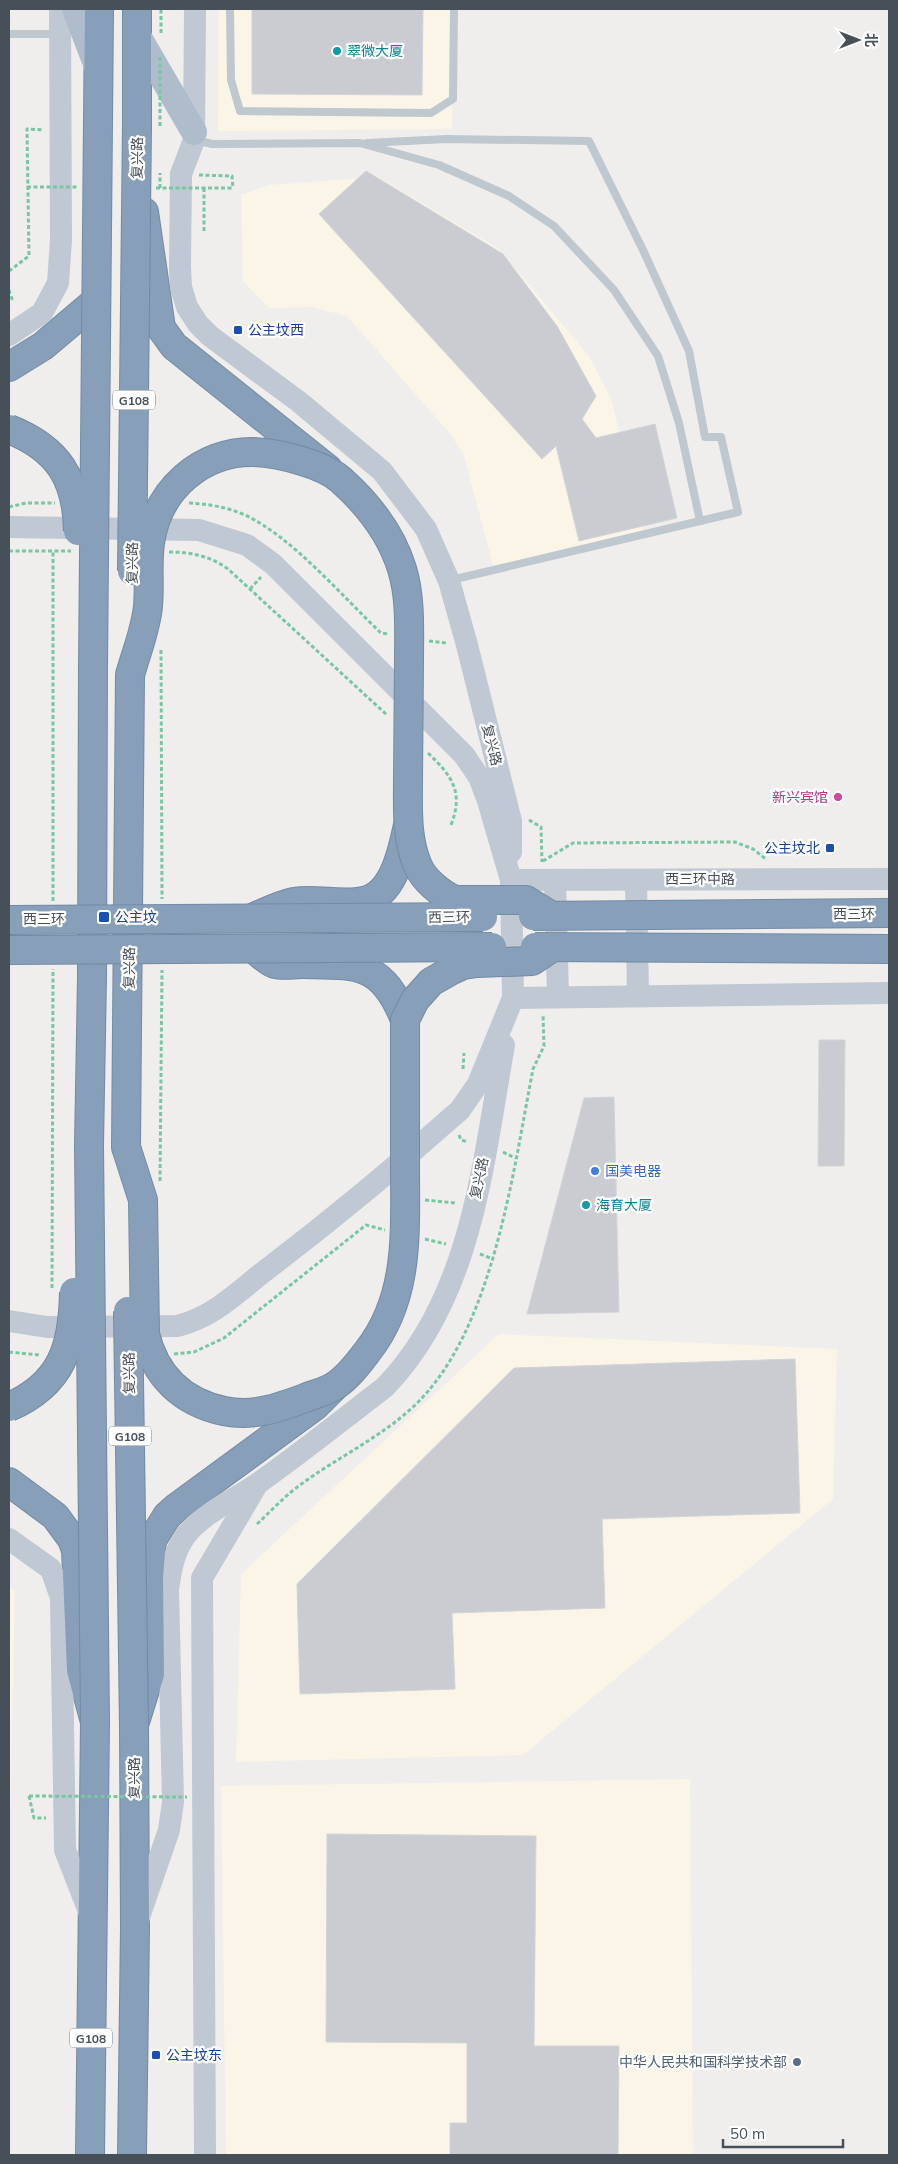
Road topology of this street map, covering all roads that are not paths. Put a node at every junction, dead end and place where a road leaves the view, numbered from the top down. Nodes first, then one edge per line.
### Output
1 (60, 9) edge
2 (75, 9) edge
3 (98, 9) edge
4 (195, 9) edge
5 (230, 9) edge
6 (454, 9) edge
7 (137, 17) edge
8 (9, 34) edge
9 (60, 34) junction
10 (98, 69) junction
11 (194, 136) junction
12 (360, 144) junction
13 (159, 169) junction
14 (95, 302) junction
15 (9, 336) edge
16 (9, 367) edge
17 (9, 430) edge
18 (331, 471) junction
19 (700, 521) junction
20 (9, 527) edge
21 (449, 581) junction
22 (93, 666) junction
23 (130, 675) junction
24 (408, 825) junction
25 (889, 879) edge
26 (511, 880) junction
27 (555, 880) junction
28 (636, 880) junction
29 (889, 914) edge
30 (552, 916) junction
31 (248, 919) junction
32 (9, 920) edge
33 (553, 947) junction
34 (253, 949) junction
35 (889, 949) edge
36 (9, 950) edge
37 (889, 994) edge
38 (638, 996) junction
39 (558, 997) junction
40 (513, 998) junction
41 (406, 1020) junction
42 (89, 1145) junction
43 (126, 1147) junction
44 (9, 1321) edge
45 (335, 1386) junction
46 (9, 1407) edge
47 (9, 1482) edge
48 (257, 1484) junction
49 (9, 1539) edge
50 (95, 1722) junction
51 (134, 1725) junction
52 (92, 1921) junction
53 (135, 1928) junction
54 (90, 2155) edge
55 (132, 2155) edge
56 (205, 2155) edge

1 - 9 street
2 - 10 main road
3 - 10 highway, G108
4 - 11 street, 复兴路
5 - 6 lane
7 - 11 main road
7 - 13 highway, 复兴路 / G108, bridge
8 - 9 lane
9 - 15 street
10 - 14 highway, G108, bridge
11 - 12 lane
11 - 13 street, 复兴路
12 - 19 lane
12 - 19 lane
13 - 18 highway, bridge
13 - 21 street, 复兴路
13 - 23 highway, 复兴路 / G108, bridge
14 - 16 highway
14 - 22 highway, G108, bridge
17 - 22 highway, bridge
18 - 23 highway, bridge
18 - 24 highway, bridge
19 - 21 lane
20 - 26 street
21 - 26 street, 复兴路
22 - 42 highway, G108
23 - 43 highway, 复兴路 / G108
24 - 30 highway, bridge
24 - 31 highway, bridge
25 - 28 street, 西三环中路
26 - 27 street, 西三环中路
26 - 40 street
27 - 28 street, 西三环中路
27 - 39 street
28 - 38 street
29 - 30 highway, 西三环, bridge
30 - 31 highway, 西三环, bridge
31 - 32 highway, 西三环, bridge
33 - 34 highway, bridge
33 - 35 highway, bridge
33 - 41 highway, bridge
34 - 36 highway, bridge
34 - 41 highway
37 - 38 street
38 - 39 street
39 - 40 street
40 - 44 street
40 - 48 street, 复兴路
41 - 45 highway, bridge
42 - 46 highway, bridge
42 - 50 highway, G108, bridge
43 - 45 highway, bridge
43 - 51 highway, 复兴路 / G108, bridge
45 - 51 highway, bridge
47 - 50 highway, bridge
48 - 53 street, 复兴路
48 - 56 street, 复兴路
49 - 52 street
50 - 52 highway, G108
51 - 53 highway, 复兴路 / G108
52 - 54 highway, G108
53 - 55 highway, 复兴路 / G108

